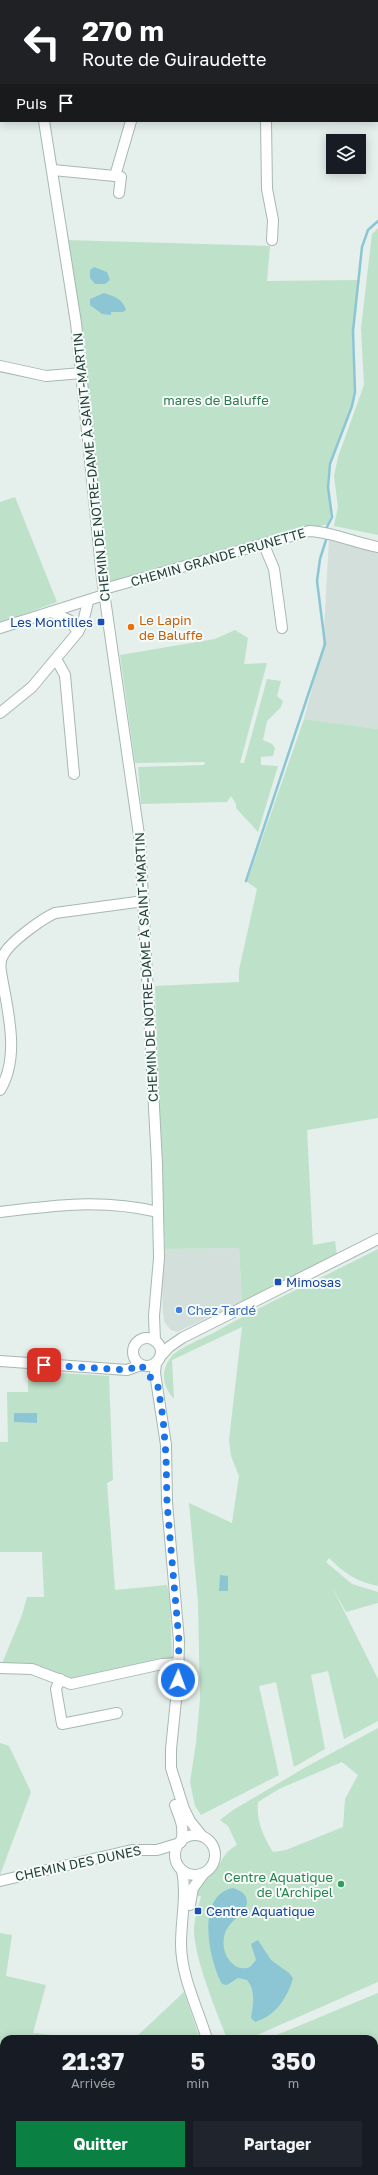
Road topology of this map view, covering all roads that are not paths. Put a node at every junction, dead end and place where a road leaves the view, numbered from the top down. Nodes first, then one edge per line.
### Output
1 (44, 122) edge
2 (131, 122) edge
3 (266, 122) edge
4 (53, 170) junction
5 (115, 176) junction
6 (119, 193) dead end
7 (272, 240) dead end
8 (0, 366) edge
9 (82, 373) junction
10 (264, 545) junction
11 (378, 547) edge
12 (104, 592) junction
13 (88, 602) junction
14 (51, 612) junction
15 (0, 628) edge
16 (282, 628) dead end
17 (78, 632) junction
18 (56, 659) junction
19 (0, 713) edge
20 (74, 774) dead end
21 (144, 901) junction
22 (0, 1090) edge
23 (0, 1212) edge
24 (158, 1212) junction
25 (378, 1239) edge
26 (154, 1316) junction
27 (145, 1338) junction
28 (182, 1338) junction
29 (156, 1342) junction
30 (134, 1356) junction
31 (158, 1360) junction
32 (0, 1362) edge
33 (142, 1365) junction
34 (115, 1369) junction
35 (158, 1387) junction
36 (179, 1663) junction
37 (0, 1668) edge
38 (60, 1679) junction
39 (117, 1713) dead end
40 (172, 1774) junction
41 (202, 1836) junction
42 (180, 1842) junction
43 (157, 1850) junction
44 (179, 1866) junction
45 (204, 1874) junction
46 (0, 1881) edge
47 (182, 1936) junction
48 (206, 2035) edge

1 - 4 street, CHEMIN DE NOTRE-DAME À SAINT-MARTIN
2 - 5 street
3 - 7 street
4 - 5 street
4 - 9 street, CHEMIN DE NOTRE-DAME À SAINT-MARTIN
5 - 6 street
8 - 9 street
9 - 12 street, CHEMIN DE NOTRE-DAME À SAINT-MARTIN
10 - 11 street, CHEMIN GRANDE PRUNETTE
10 - 12 street, CHEMIN GRANDE PRUNETTE
10 - 16 street
12 - 13 street, CHEMIN GRANDE PRUNETTE
12 - 21 street, CHEMIN DE NOTRE-DAME À SAINT-MARTIN
13 - 14 street, CHEMIN GRANDE PRUNETTE
13 - 17 street
14 - 15 street, CHEMIN GRANDE PRUNETTE
14 - 17 street
17 - 18 street
18 - 19 street
18 - 20 street
21 - 22 street
21 - 24 street, CHEMIN DE NOTRE-DAME À SAINT-MARTIN
23 - 24 street
24 - 26 street, CHEMIN DE NOTRE-DAME À SAINT-MARTIN
25 - 28 street
26 - 27 street, CHEMIN DE NOTRE-DAME À SAINT-MARTIN
26 - 29 street, CHEMIN DE NOTRE-DAME À SAINT-MARTIN
27 - 29 street
27 - 30 street
28 - 29 street
28 - 31 street
29 - 31 street
30 - 33 street
30 - 34 street
31 - 33 street
31 - 35 street
32 - 34 street
33 - 34 street
33 - 35 street
35 - 36 street
36 - 38 street
36 - 40 street
37 - 38 street
38 - 39 street
40 - 41 street
40 - 42 street
41 - 42 street
41 - 45 street
42 - 43 street, CHEMIN DES DUNES
42 - 44 street
43 - 44 street, CHEMIN DES DUNES
43 - 46 street, CHEMIN DES DUNES
44 - 45 street
44 - 47 street
45 - 47 street
47 - 48 street

